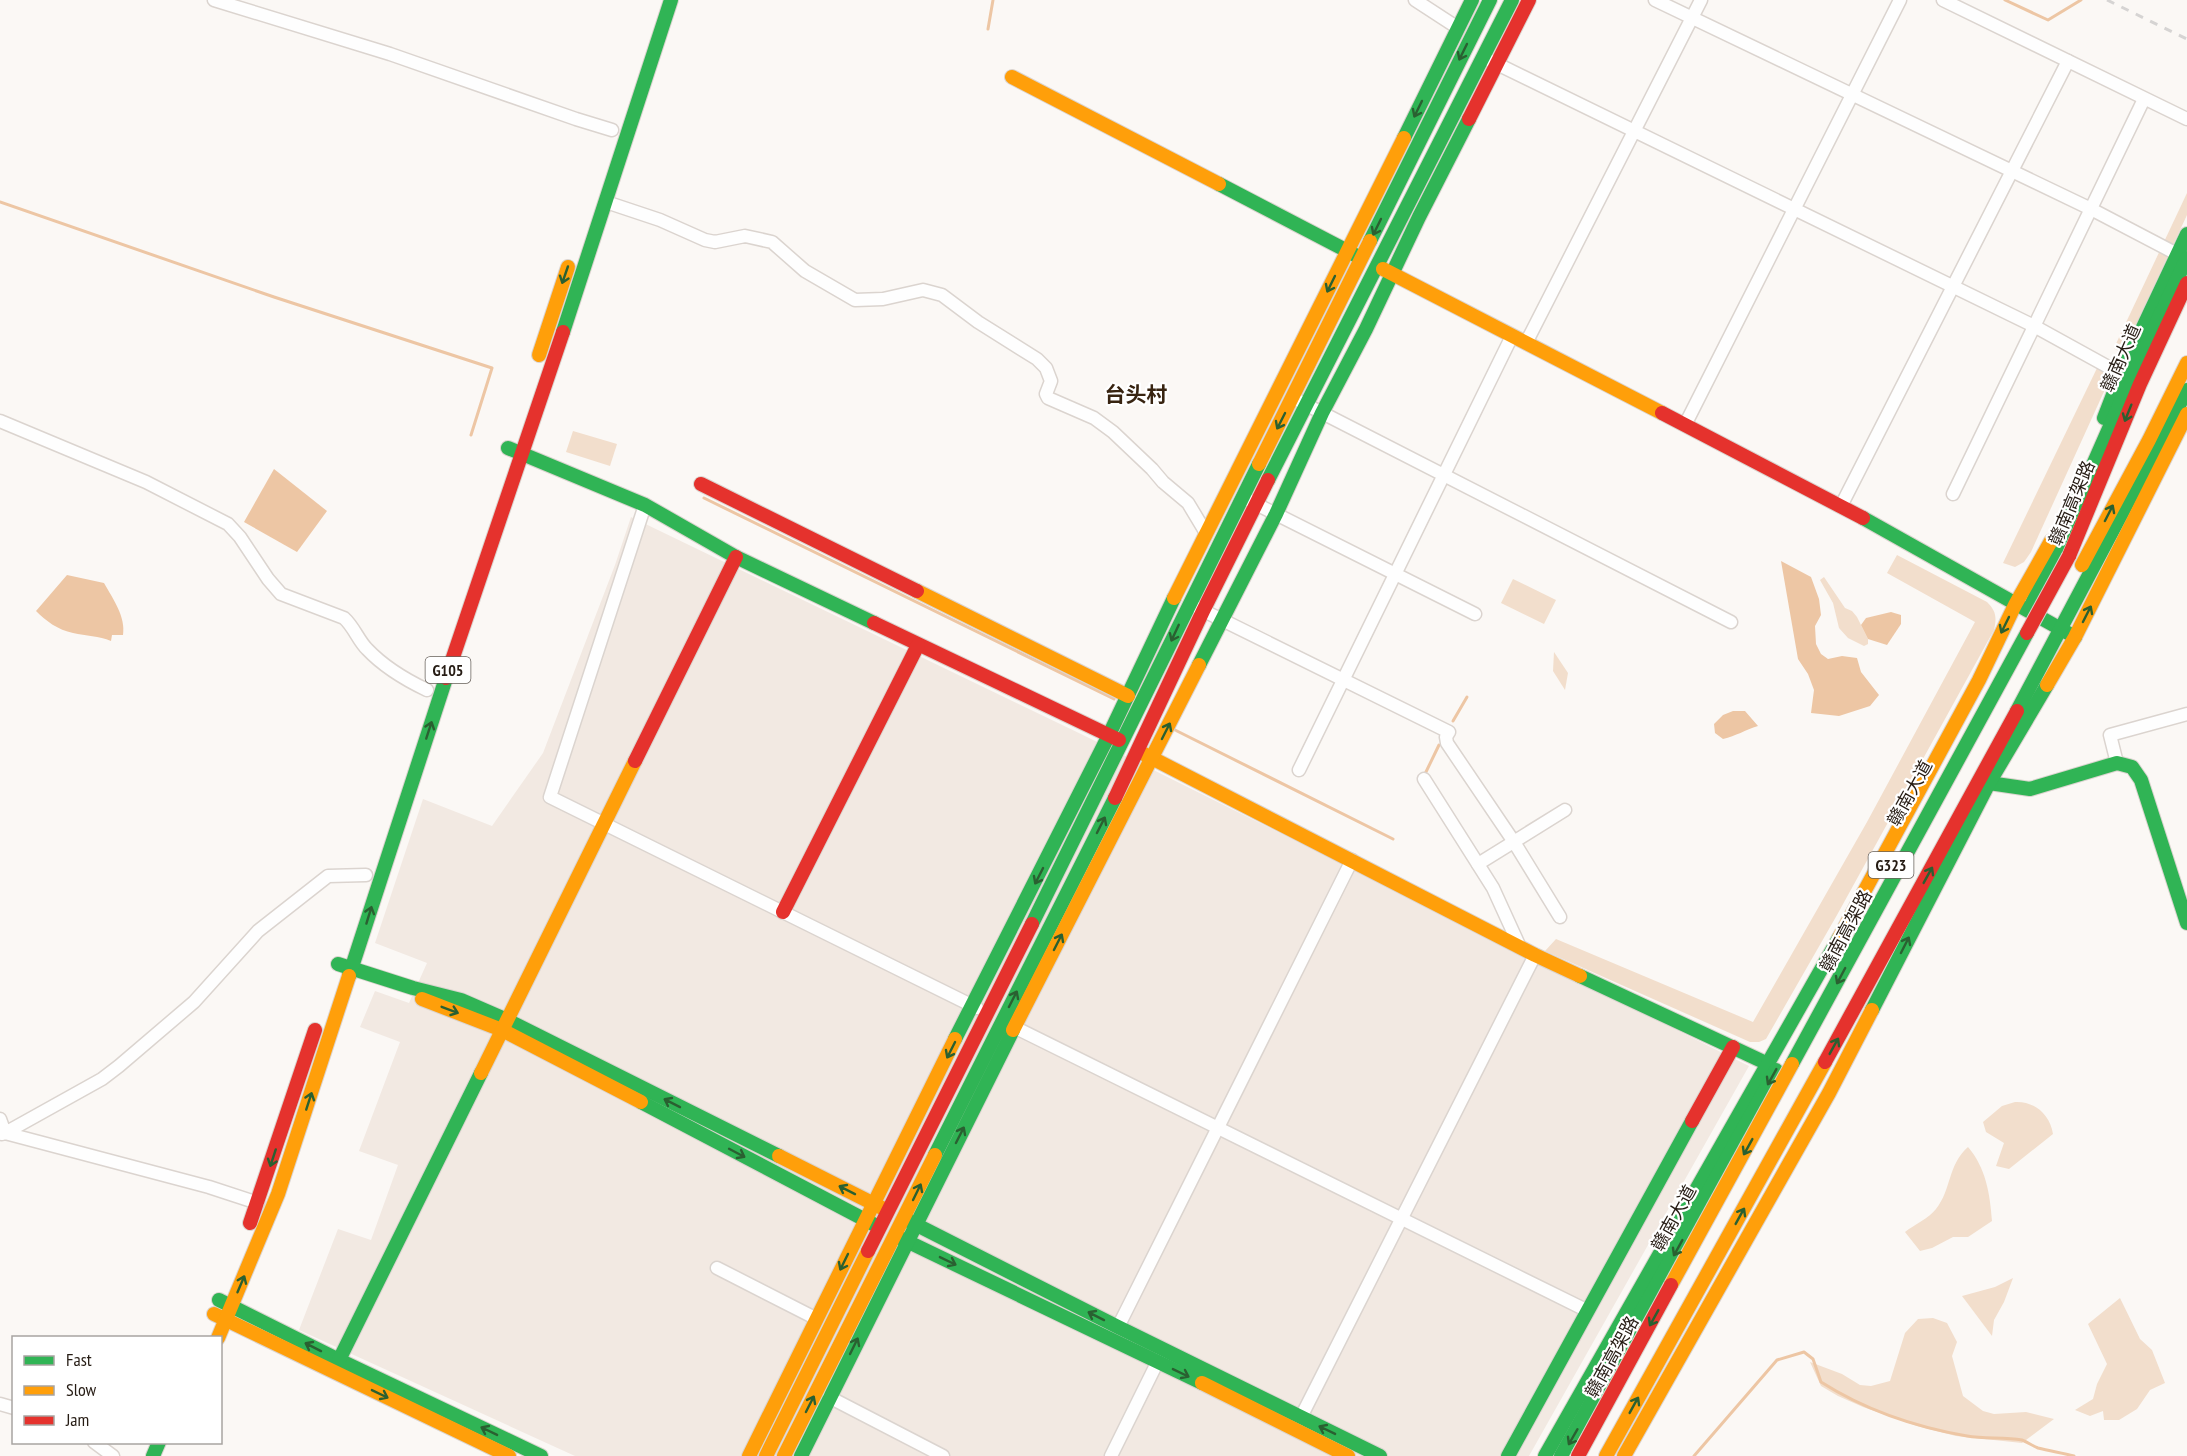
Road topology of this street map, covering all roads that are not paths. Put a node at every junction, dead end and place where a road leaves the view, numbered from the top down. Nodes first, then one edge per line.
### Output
1 (213, 0) edge
2 (671, 0) edge
3 (1415, 0) edge
4 (1472, 0) edge
5 (1490, 0) edge
6 (1512, 0) edge
7 (1529, 0) edge
8 (1655, 0) edge
9 (1701, 0) edge
10 (1900, 0) edge
11 (1943, 0) edge
12 (1692, 18) junction
13 (1458, 28) junction
14 (1484, 57) junction
15 (2068, 61) junction
16 (1497, 64) junction
17 (1012, 77) dead end
18 (1852, 95) junction
19 (2144, 99) junction
20 (2187, 119) edge
21 (612, 130) dead end
22 (1634, 130) junction
23 (2012, 172) junction
24 (606, 202) junction
25 (1795, 209) junction
26 (2091, 209) junction
27 (2187, 234) edge
28 (1347, 251) junction
29 (572, 255) dead end
30 (2182, 256) edge
31 (1368, 262) junction
32 (1392, 274) junction
33 (2187, 278) edge
34 (2187, 283) edge
35 (1953, 286) junction
36 (2034, 326) junction
37 (1512, 336) junction
38 (1526, 343) junction
39 (2140, 358) junction
40 (2187, 363) edge
41 (534, 368) dead end
42 (2121, 374) junction
43 (2187, 390) edge
44 (1278, 391) junction
45 (1299, 401) junction
46 (2169, 402) junction
47 (1323, 413) junction
48 (2187, 414) edge
49 (0, 421) edge
50 (1685, 425) junction
51 (508, 448) dead end
52 (522, 453) junction
53 (1444, 475) junction
54 (2139, 483) junction
55 (701, 484) dead end
56 (1228, 490) junction
57 (1953, 494) dead end
58 (1243, 498) junction
59 (1257, 504) junction
60 (645, 506) junction
61 (1841, 506) junction
62 (1276, 514) junction
63 (1206, 533) junction
64 (736, 557) junction
65 (2048, 570) junction
66 (1395, 574) junction
67 (2083, 590) junction
68 (1175, 597) junction
69 (1189, 604) junction
70 (2015, 605) junction
71 (1203, 611) junction
72 (2028, 611) junction
73 (1475, 614) dead end
74 (1222, 620) junction
75 (1731, 622) dead end
76 (2062, 628) junction
77 (2075, 637) junction
78 (918, 645) junction
79 (2001, 663) junction
80 (2035, 679) junction
81 (1343, 680) junction
82 (427, 690) dead end
83 (1128, 696) junction
84 (2187, 714) edge
85 (1109, 735) junction
86 (1124, 742) junction
87 (1139, 751) junction
88 (1152, 758) junction
89 (2117, 763) junction
90 (1299, 770) dead end
91 (1424, 779) dead end
92 (1989, 783) junction
93 (1565, 810) dead end
94 (604, 823) junction
95 (1514, 842) junction
96 (1352, 860) junction
97 (1478, 864) junction
98 (366, 876) dead end
99 (783, 912) junction
100 (1560, 917) dead end
101 (2187, 923) edge
102 (1519, 945) junction
103 (1535, 955) junction
104 (337, 967) dead end
105 (351, 972) junction
106 (1850, 988) dead end
107 (973, 1006) junction
108 (321, 1013) dead end
109 (987, 1013) junction
110 (1002, 1021) junction
111 (504, 1025) junction
112 (1015, 1027) junction
113 (1733, 1047) junction
114 (1766, 1063) junction
115 (1804, 1072) dead end
116 (0, 1119) edge
117 (1218, 1128) junction
118 (2, 1134) edge
119 (258, 1203) junction
120 (873, 1203) junction
121 (888, 1210) junction
122 (1401, 1218) junction
123 (865, 1220) junction
124 (910, 1222) junction
125 (880, 1227) junction
126 (245, 1236) dead end
127 (901, 1238) junction
128 (717, 1268) dead end
129 (232, 1269) dead end
130 (225, 1303) junction
131 (1588, 1311) junction
132 (220, 1317) junction
133 (815, 1318) junction
134 (1118, 1328) junction
135 (206, 1336) edge
136 (218, 1336) edge
137 (1161, 1355) junction
138 (339, 1360) junction
139 (1593, 1371) junction
140 (829, 1398) junction
141 (1590, 1407) junction
142 (1298, 1423) junction
143 (95, 1444) edge
144 (113, 1456) edge
145 (509, 1456) edge
146 (542, 1456) edge
147 (749, 1456) edge
148 (766, 1456) edge
149 (784, 1456) edge
150 (801, 1456) edge
151 (943, 1456) edge
152 (1111, 1456) edge
153 (1348, 1456) edge
154 (1380, 1456) edge
155 (1508, 1456) edge
156 (1545, 1456) edge
157 (1561, 1456) edge
158 (1578, 1456) edge
159 (1591, 1456) edge
160 (1606, 1456) edge
161 (1624, 1456) edge

1 - 21 street
2 - 24 main road, G105
3 - 13 street
4 - 13 main road
5 -> 31 main road
6 - 14 main road
7 - 16 main road
8 - 12 street
9 - 12 street
10 - 18 street
11 - 15 street
12 - 18 street
12 - 22 street
13 -> 28 main road
14 - 16 street
14 - 31 main road
15 - 19 street
15 - 23 street
16 - 22 street
16 - 32 main road
17 - 28 main road
18 - 23 street
18 - 25 street
19 - 20 street
19 - 26 street
22 - 25 street
22 - 38 street
23 - 26 street
23 - 35 street
24 - 52 main road, G105
24 - 63 street
25 - 35 street
25 - 50 street
26 - 30 street
26 - 36 street
27 - 30 main road
28 - 31 main road
28 -> 44 main road
29 -> 41 main road
30 - 39 main road, 赣南大道 / G323
30 - 42 main road
31 - 32 main road
31 - 45 main road
32 - 37 main road
32 - 47 main road
33 - 39 main road
34 -> 158 main road, 赣南高架路, bridge
35 - 36 street
35 - 61 street
36 - 42 street
36 - 57 street
37 - 38 main road
37 - 53 street
38 - 50 main road
39 - 65 main road, 赣南大道 / G323
40 - 46 main road, 赣南高架路
42 - 70 main road
43 - 54 main road, G323
44 - 45 street
44 - 56 main road
45 - 47 street
45 -> 58 main road
45 - 59 main road
46 - 54 main road
106 -> 46 main road, 赣南高架路
47 - 53 street
47 - 62 main road
77 -> 48 main road
49 - 82 street
50 - 61 main road
51 - 52 main road
52 - 60 main road
105 -> 52 main road, G105
53 - 66 street
53 - 75 street
54 - 67 main road, G323
55 - 83 main road
56 - 58 street
56 - 63 main road
58 - 59 street
58 - 69 main road
59 - 62 street
59 - 71 main road
60 - 64 main road
60 - 94 street
61 - 70 main road
62 - 66 street
62 - 74 main road
63 - 68 main road
64 - 78 main road
64 - 94 main road
65 - 67 main road
65 - 72 main road, 赣南大道 / G323
66 - 73 street
66 - 81 street
67 - 76 main road, G323
68 - 69 street
68 - 83 main road
69 - 71 street
69 -> 86 main road
70 - 72 main road
70 -> 114 main road
71 - 74 street
71 - 87 main road
72 - 76 main road
72 - 79 main road, 赣南大道 / G323
74 - 81 street
88 -> 74 main road
76 - 77 main road
76 - 80 main road, G323
77 - 92 main road
78 - 85 main road
78 - 99 main road
79 - 80 main road
79 -> 141 main road, 赣南大道 / G323
160 -> 80 main road, G323
81 - 90 street
81 - 95 street
83 - 85 main road
84 - 89 street
85 - 86 main road
85 -> 107 main road
86 - 87 main road
86 - 109 main road
87 - 88 main road
110 -> 87 main road
88 - 96 main road
112 -> 88 main road
89 - 92 main road
89 - 101 main road
91 - 97 street
161 -> 92 main road
93 - 95 street
94 - 99 street
94 - 111 main road
95 - 97 street
95 - 100 street
96 - 102 main road
96 - 117 street
97 - 102 street
98 - 118 street
99 - 107 street
102 - 103 main road
103 - 113 main road
103 - 122 street
104 - 105 main road
105 - 111 main road
130 -> 105 main road, G105
107 - 109 street
107 -> 120 main road
108 -> 119 main road
109 - 110 street
109 - 121 main road
110 - 112 street
124 -> 110 main road
120 -> 111 main road
111 -> 123 main road
111 - 138 main road
112 - 117 street
124 -> 112 main road
113 - 114 main road
113 - 131 main road
114 - 139 main road
115 - 159 main road, 赣南高架路
116 - 118 street
117 - 122 street
117 - 134 street
118 - 119 street
119 - 126 main road
120 - 121 main road
120 - 123 main road
121 - 124 main road
121 - 125 main road
122 - 131 street
122 - 142 street
123 - 125 main road
123 -> 133 main road
124 - 127 main road
134 -> 124 main road
125 - 127 main road
125 - 148 main road
127 -> 137 main road
140 -> 127 main road
149 -> 127 main road
128 - 133 street
129 - 130 main road, G105
130 - 132 main road, G105
138 -> 130 main road
131 - 155 main road
132 - 135 main road, G105
132 - 136 main road, G105
132 -> 145 main road
133 - 147 main road
134 - 137 main road
137 - 142 main road
137 - 152 street
146 -> 138 main road
139 - 141 main road
139 - 156 main road
140 - 150 main road
140 - 151 street
141 -> 157 main road, 赣南大道 / G323
142 - 153 main road
154 -> 142 main road
143 - 144 street

